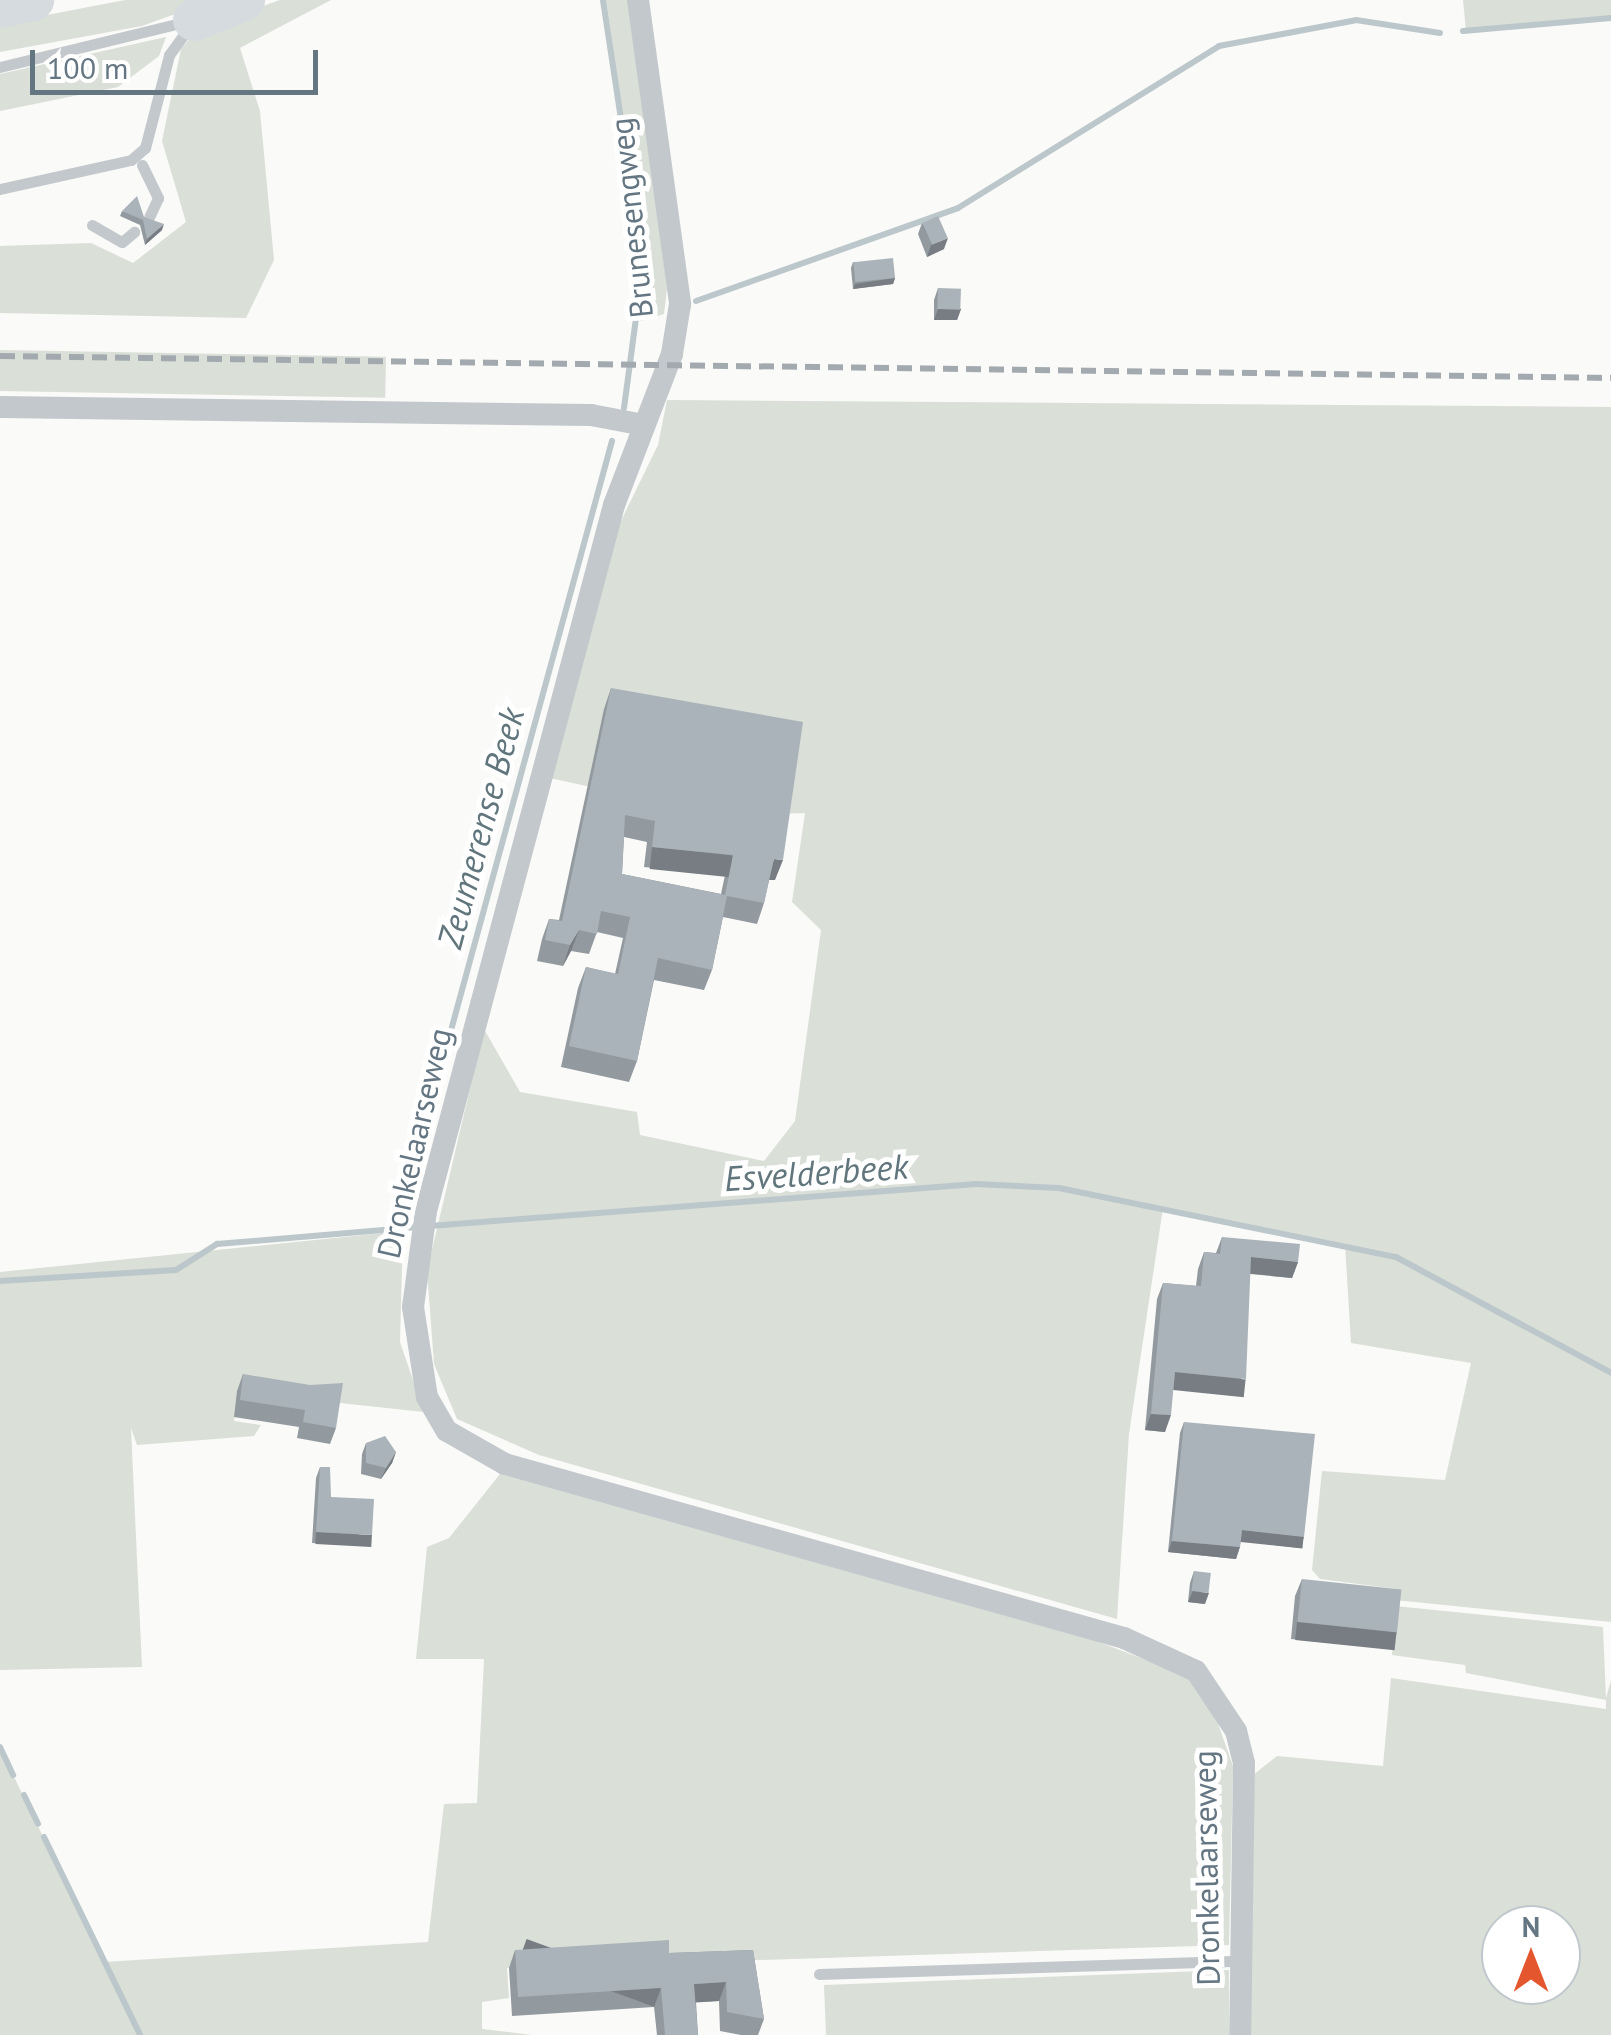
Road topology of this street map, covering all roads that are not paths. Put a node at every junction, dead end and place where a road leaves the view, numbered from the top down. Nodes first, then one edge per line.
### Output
1 (33, 0) edge
2 (244, 0) edge
3 (638, 0) edge
4 (0, 6) edge
5 (194, 20) junction
6 (0, 68) edge
7 (142, 165) dead end
8 (0, 189) edge
9 (149, 217) edge
10 (92, 226) dead end
11 (134, 232) dead end
12 (0, 407) edge
13 (644, 424) junction
14 (1241, 1960) junction
15 (819, 1974) dead end
16 (1240, 2035) edge

1 - 4 highway
2 - 5 highway
3 - 13 street, Brunesengweg
5 - 6 lane
5 - 8 lane
7 - 9 lane
10 - 11 lane
12 - 13 street
13 - 14 street, Dronkelaarseweg
14 - 15 lane
14 - 16 street, Dronkelaarseweg

